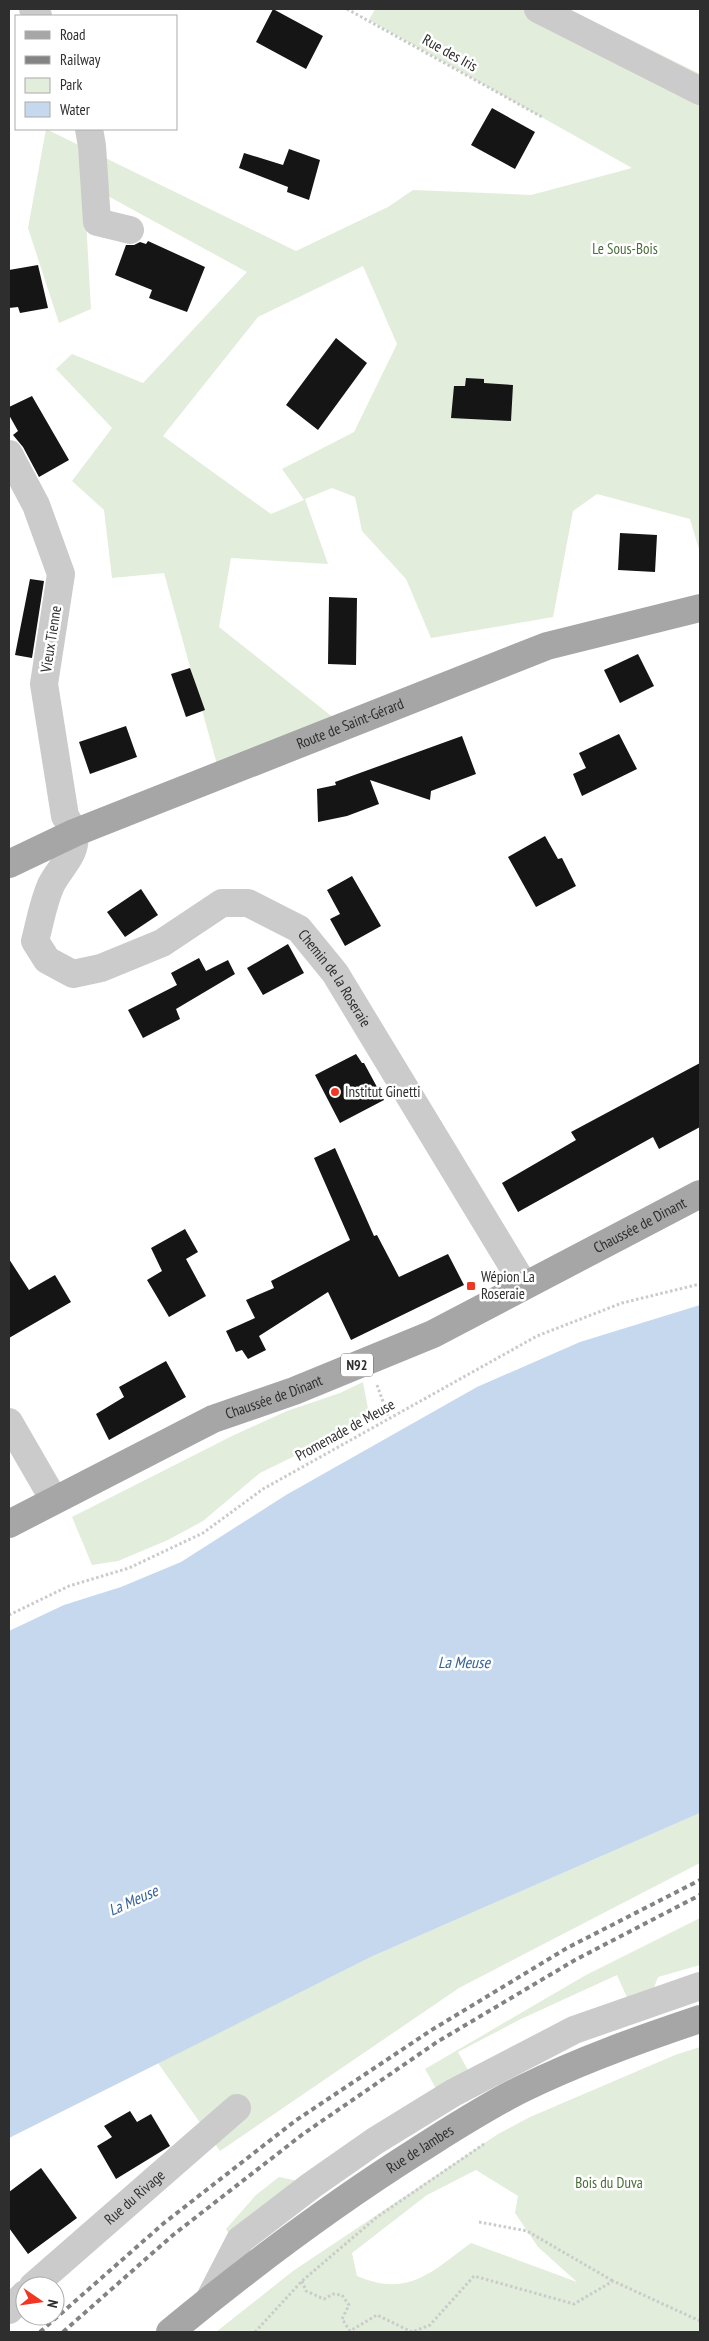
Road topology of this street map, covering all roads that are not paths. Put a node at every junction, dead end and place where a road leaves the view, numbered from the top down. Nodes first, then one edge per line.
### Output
1 (538, 9) edge
2 (700, 91) edge
3 (89, 130) edge
4 (130, 230) dead end
5 (9, 454) edge
6 (700, 608) edge
7 (74, 832) junction
8 (9, 864) edge
9 (700, 1194) edge
10 (524, 1285) junction
11 (9, 1422) edge
12 (54, 1500) junction
13 (9, 1524) edge
14 (700, 1986) edge
15 (700, 2019) edge
16 (238, 2108) dead end
17 (45, 2276) edge
18 (209, 2300) junction
19 (170, 2332) edge

1 - 2 street
3 - 4 street
5 - 7 street, Vieux Tienne
6 - 7 main road, Route de Saint-Gérard
7 - 8 main road, Route de Saint-Gérard
7 - 10 street, Chemin de la Roseraie
9 - 10 main road, Chaussée de Dinant / N92
10 - 12 main road, Chaussée de Dinant / N92
11 - 12 street
12 - 13 main road, Chaussée de Dinant / N92
14 - 18 street
15 - 18 main road, Rue de Jambes
16 - 17 street, Rue du Rivage
18 - 19 main road, Rue de Jambes

